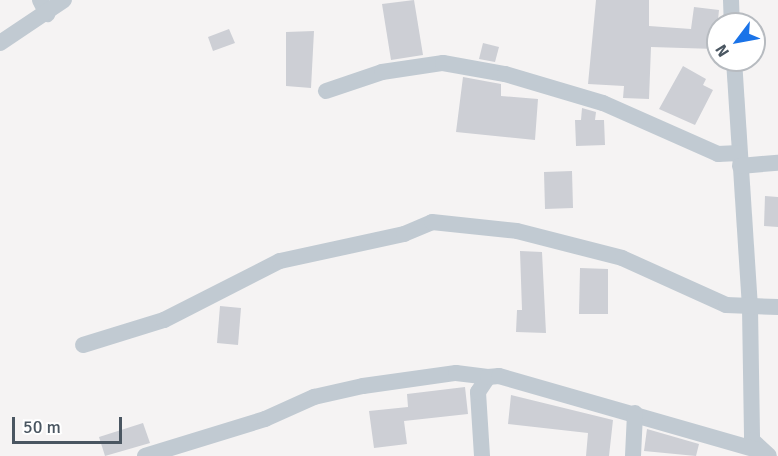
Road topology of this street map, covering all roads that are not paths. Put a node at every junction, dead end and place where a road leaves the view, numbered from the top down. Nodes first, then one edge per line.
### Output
1 (64, 0) edge
2 (44, 7) edge
3 (0, 43) edge
4 (735, 72) edge
5 (326, 91) dead end
6 (740, 160) junction
7 (778, 163) edge
8 (778, 307) edge
9 (750, 308) junction
10 (83, 345) dead end
11 (488, 377) junction
12 (635, 413) junction
13 (765, 454) edge
14 (145, 456) edge
15 (482, 456) edge
16 (633, 456) edge

1 - 2 street
2 - 3 street
4 - 6 street
5 - 6 street
6 - 7 street
6 - 9 street
8 - 9 street
9 - 10 street
9 - 13 street
11 - 12 street
11 - 14 street
11 - 15 street
12 - 13 street
12 - 16 street

